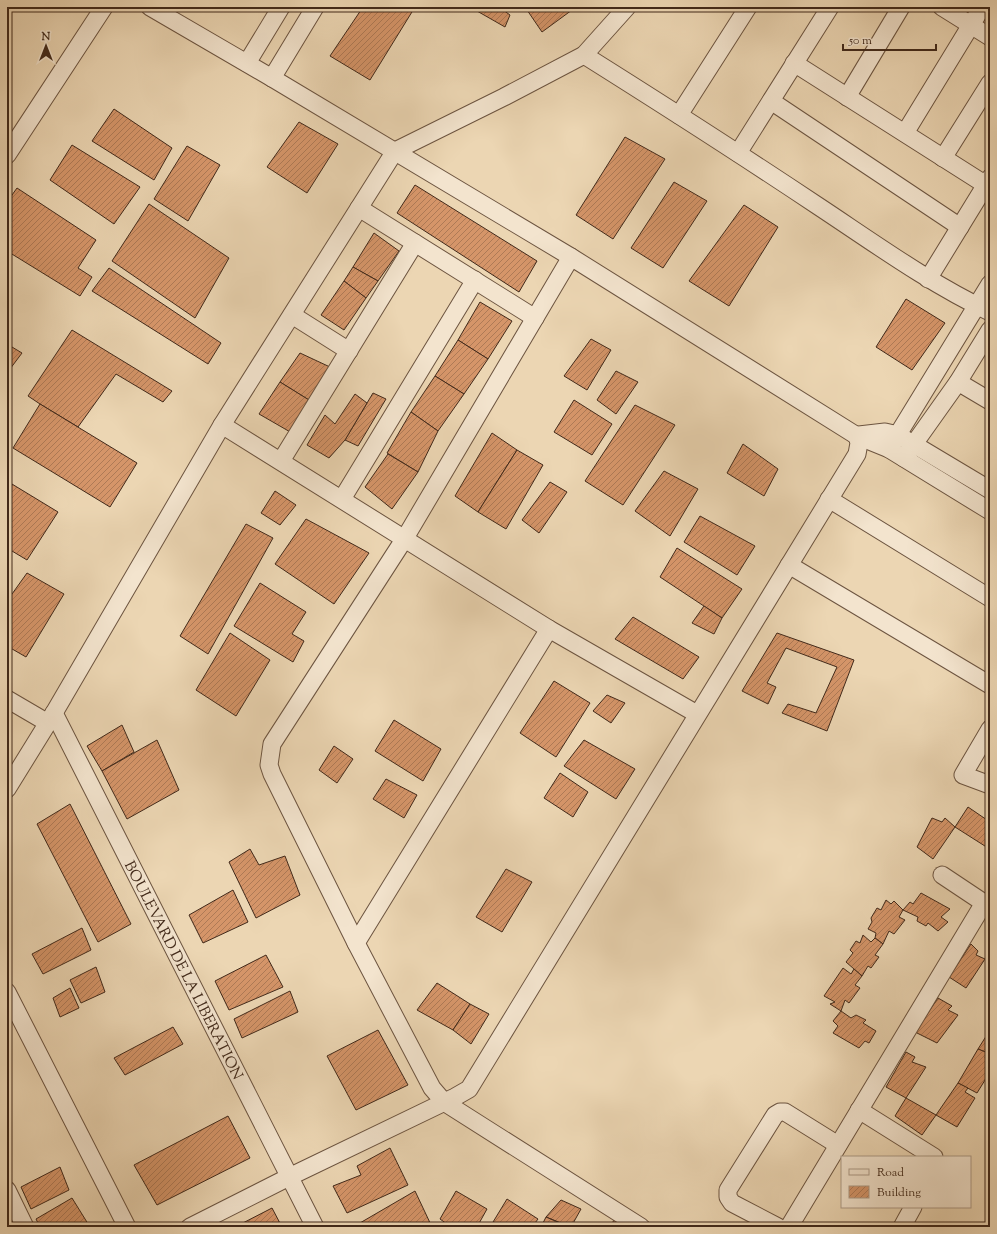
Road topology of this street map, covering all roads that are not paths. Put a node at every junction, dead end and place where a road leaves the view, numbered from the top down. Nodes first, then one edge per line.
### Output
1 (104, 7) edge
2 (150, 7) edge
3 (280, 7) edge
4 (315, 7) edge
5 (628, 7) edge
6 (748, 7) edge
7 (830, 7) edge
8 (901, 7) edge
9 (942, 7) edge
10 (982, 7) edge
11 (971, 25) junction
12 (990, 37) edge
13 (584, 55) junction
14 (247, 63) junction
15 (794, 63) junction
16 (272, 78) junction
17 (990, 83) edge
18 (847, 97) junction
19 (771, 101) junction
20 (679, 115) junction
21 (905, 133) junction
22 (394, 151) junction
23 (738, 153) junction
24 (7, 155) edge
25 (943, 158) junction
26 (988, 182) edge
27 (359, 208) junction
28 (960, 227) junction
29 (415, 243) junction
30 (571, 257) junction
31 (928, 279) junction
32 (476, 280) junction
33 (990, 284) edge
34 (984, 309) edge
35 (292, 315) junction
36 (536, 318) junction
37 (990, 330) edge
38 (349, 351) junction
39 (958, 382) junction
40 (990, 401) edge
41 (222, 425) junction
42 (857, 436) junction
43 (893, 442) junction
44 (914, 444) junction
45 (904, 458) junction
46 (281, 461) junction
47 (990, 490) edge
48 (342, 499) junction
49 (829, 499) junction
50 (990, 511) edge
51 (405, 538) junction
52 (789, 565) junction
53 (990, 598) edge
54 (549, 629) junction
55 (990, 684) edge
56 (7, 699) edge
57 (697, 714) junction
58 (51, 718) junction
59 (990, 729) edge
60 (990, 785) edge
61 (7, 789) edge
62 (942, 875) dead end
63 (987, 905) edge
64 (356, 943) junction
65 (7, 992) edge
66 (444, 1102) junction
67 (859, 1110) junction
68 (838, 1146) junction
69 (932, 1156) edge
70 (289, 1177) junction
71 (7, 1190) edge
72 (913, 1208) edge
73 (25, 1227) edge
74 (127, 1227) edge
75 (190, 1227) edge
76 (315, 1227) edge
77 (641, 1227) edge
78 (778, 1227) edge
79 (789, 1227) edge
80 (902, 1227) edge

1 - 24 street
2 - 14 street
3 - 14 street
4 - 16 street
5 - 13 street
6 - 20 street
7 - 15 street
8 - 18 street
9 - 11 street
10 - 11 street
11 - 12 street
11 - 21 street
13 - 20 street
13 - 22 street
14 - 16 street
15 - 18 street
15 - 19 street
16 - 22 street
17 - 25 street
18 - 21 street
19 - 23 street
19 - 28 street
20 - 23 street
21 - 25 street
22 - 27 street
22 - 30 street
23 - 31 street
25 - 26 street
26 - 28 street
27 - 29 street
27 - 35 street
28 - 31 street
29 - 32 street
29 - 38 street
30 - 36 street
30 - 42 street
31 - 34 street
32 - 36 street
32 - 48 street
33 - 34 street
34 - 43 street
35 - 38 street
35 - 41 street
36 - 51 street
37 - 39 street
38 - 46 street
39 - 40 street
39 - 44 street
41 - 46 street
41 - 58 street
42 - 43 street
42 - 49 street
43 - 44 street
43 - 45 street
44 - 45 street
44 - 47 street
45 - 50 street
46 - 48 street
48 - 51 street
49 - 52 street
49 - 53 street
51 - 54 street
51 - 64 street
52 - 55 street
52 - 57 street
54 - 57 street
54 - 64 street
56 - 58 street
57 - 66 street
58 - 61 street
58 - 70 street, BOULEVARD DE LA LIBERATION
59 - 60 street
62 - 63 street
63 - 67 street
64 - 66 street
65 - 74 street
66 - 70 street
66 - 77 street
67 - 68 street
67 - 69 street
68 - 78 street
68 - 79 street
70 - 75 street
70 - 76 street, BOULEVARD DE LA LIBERATION
71 - 73 street
72 - 80 street

